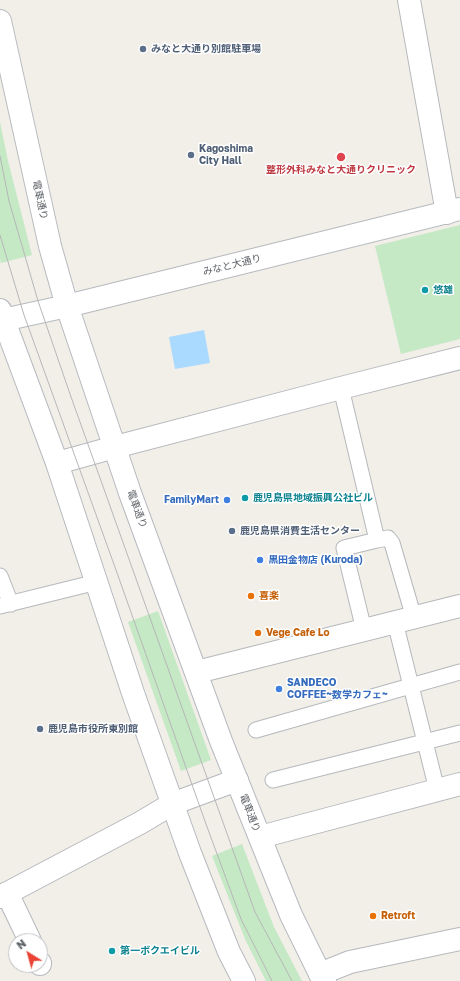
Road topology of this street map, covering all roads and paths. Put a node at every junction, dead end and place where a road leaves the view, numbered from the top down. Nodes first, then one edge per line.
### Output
1 (409, 0) edge
2 (0, 20) edge
3 (454, 211) edge
4 (66, 306) junction
5 (2, 315) edge
6 (460, 358) edge
7 (341, 388) junction
8 (115, 447) junction
9 (57, 463) junction
10 (377, 540) junction
11 (0, 576) edge
12 (97, 582) junction
13 (5, 605) edge
14 (460, 606) edge
15 (405, 620) junction
16 (364, 630) junction
17 (196, 672) junction
18 (460, 672) edge
19 (411, 686) junction
20 (256, 730) dead end
21 (460, 733) edge
22 (425, 741) junction
23 (237, 780) junction
24 (273, 780) dead end
25 (460, 784) edge
26 (437, 790) junction
27 (172, 804) junction
28 (260, 838) junction
29 (3, 895) edge
30 (25, 933) edge
31 (460, 939) edge
32 (322, 978) edge
33 (244, 981) edge

1 - 3 street
2 - 4 street, 電車通り
3 - 4 street, みなと大通り
4 - 5 street, みなと大通り
4 - 8 street, 電車通り
5 - 9 street
6 - 7 street
7 - 8 street
7 - 10 lane
8 - 9 street
8 - 17 street, 電車通り
9 - 12 street
10 - 15 lane
10 - 16 lane
11 - 13 lane
12 - 13 lane
12 - 27 street
14 - 15 street
15 - 16 street
15 - 19 lane
16 - 17 street
17 - 23 street, 電車通り
18 - 19 lane
19 - 20 lane
19 - 22 lane
21 - 22 lane
22 - 24 lane
22 - 26 lane
23 - 27 street
23 - 28 street, 電車通り
25 - 26 street
26 - 28 street
27 - 29 street
27 - 33 street
28 - 32 street, 電車通り
29 - 30 street
31 - 32 street

